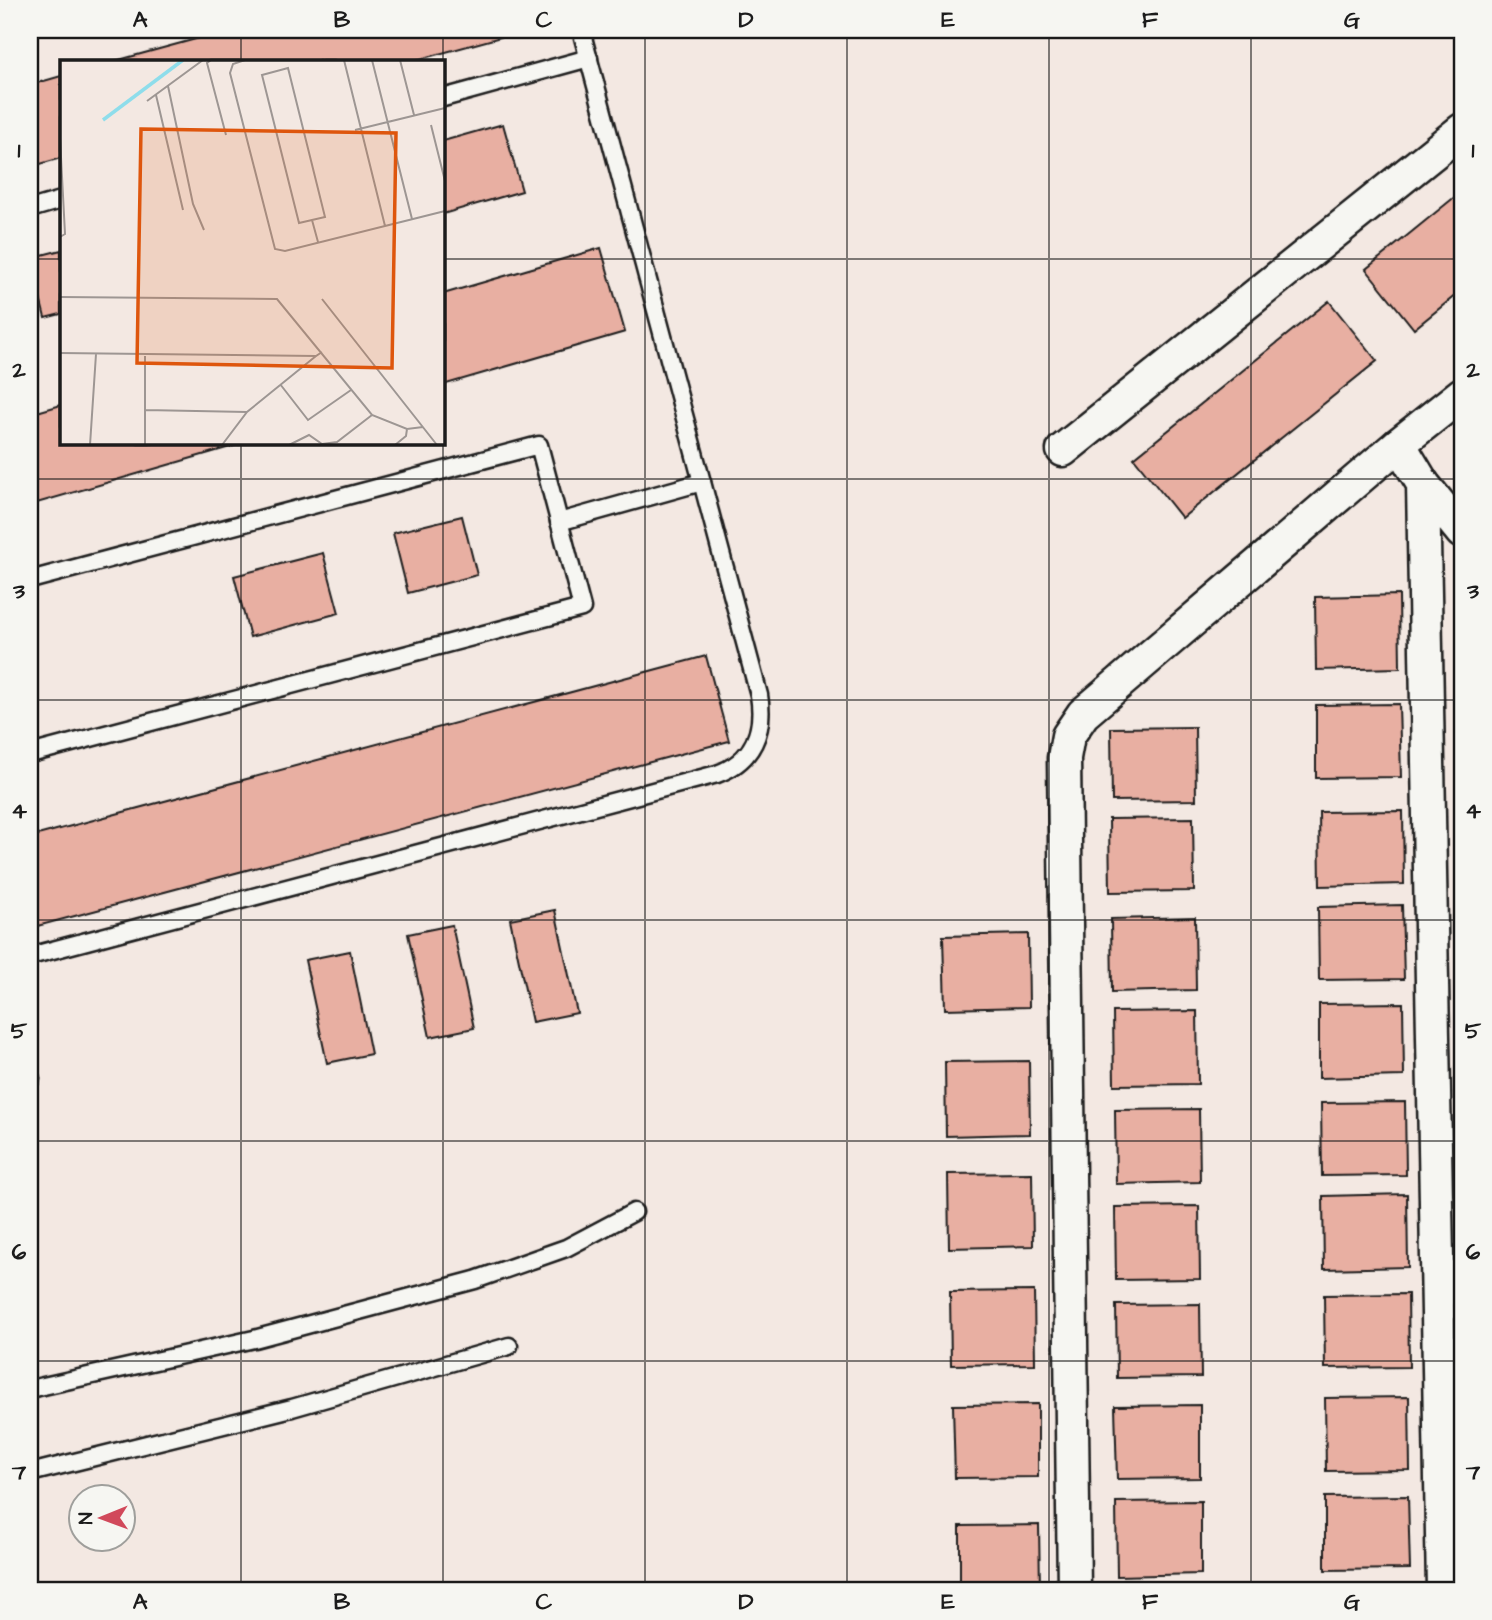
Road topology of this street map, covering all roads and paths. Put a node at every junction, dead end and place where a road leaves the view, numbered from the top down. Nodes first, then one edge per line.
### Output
1 (581, 30) edge
2 (589, 58) junction
3 (444, 98) edge
4 (1462, 130) edge
5 (60, 200) edge
6 (30, 209) edge
7 (1462, 394) edge
8 (1399, 444) junction
9 (1063, 450) dead end
10 (702, 482) junction
11 (1423, 484) junction
12 (559, 522) junction
13 (1462, 532) edge
14 (30, 579) edge
15 (30, 754) edge
16 (30, 956) edge
17 (634, 1212) dead end
18 (509, 1346) dead end
19 (30, 1389) edge
20 (30, 1473) edge
21 (1449, 1579) edge
22 (1074, 1590) edge

1 - 2 lane
2 - 3 lane
2 - 10 lane
4 - 9 street
5 - 6 lane
7 - 8 street
8 - 11 street
8 - 22 street
10 - 12 lane
10 - 16 lane
11 - 13 street
11 - 21 street
12 - 14 lane
12 - 15 lane
17 - 19 lane
18 - 20 lane

